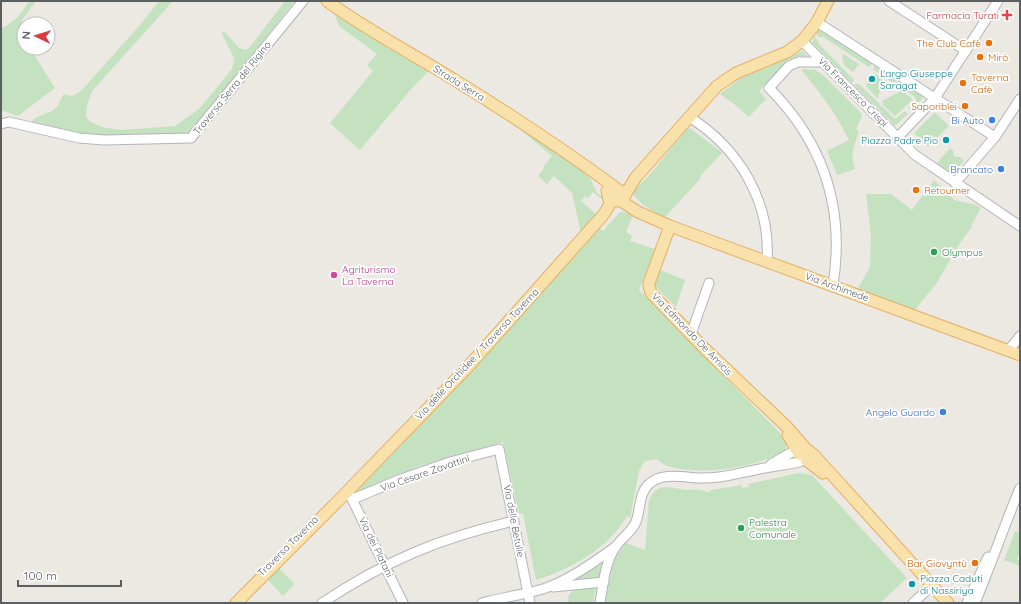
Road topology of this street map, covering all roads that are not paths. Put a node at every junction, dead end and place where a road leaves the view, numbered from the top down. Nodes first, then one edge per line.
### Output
1 (303, 1) edge
2 (327, 1) edge
3 (828, 1) edge
4 (889, 1) edge
5 (998, 1) edge
6 (817, 22) junction
7 (802, 41) junction
8 (966, 51) junction
9 (822, 62) junction
10 (935, 98) junction
11 (1020, 99) edge
12 (689, 117) junction
13 (1, 124) edge
14 (898, 137) junction
15 (995, 137) junction
16 (955, 183) junction
17 (619, 198) junction
18 (670, 226) junction
19 (1020, 226) edge
20 (767, 261) junction
21 (709, 283) dead end
22 (833, 285) junction
23 (691, 334) junction
24 (1020, 336) edge
25 (1016, 353) edge
26 (766, 408) junction
27 (499, 449) joint
28 (803, 454) junction
29 (759, 469) junction
30 (1020, 488) edge
31 (350, 495) junction
32 (514, 521) junction
33 (616, 546) junction
34 (385, 565) junction
35 (604, 582) junction
36 (544, 588) junction
37 (928, 590) junction
38 (528, 592) junction
39 (968, 601) edge
40 (231, 603) edge
41 (236, 603) edge
42 (322, 603) edge
43 (403, 603) edge
44 (482, 603) edge
45 (530, 603) edge
46 (600, 603) edge
47 (913, 603) edge
48 (940, 603) edge
49 (948, 603) edge

1 - 13 street, Traversa Serra del Rigino
2 - 17 main road, Strada Serra
3 - 6 main road, Via delle Orchidee / Traversa Taverna
4 - 8 street
5 - 8 street
6 - 7 main road, Via delle Orchidee / Traversa Taverna
6 - 10 street
7 - 9 street, Via Francesco Crispi
7 - 12 main road, Via delle Orchidee / Traversa Taverna
8 - 10 street
9 - 14 street, Via Francesco Crispi
9 - 22 street
10 - 14 street
10 - 15 street
11 - 15 street
12 - 17 main road, Via delle Orchidee / Traversa Taverna
12 - 20 street
14 - 16 street, Via Francesco Crispi
15 - 16 street
16 - 19 street, Via Francesco Crispi
17 - 18 main road, Via Archimede
17 - 31 main road, Via delle Orchidee / Traversa Taverna
18 - 20 main road, Via Archimede
18 - 23 main road, Via Edmondo De Amicis
20 - 22 main road, Via Archimede
21 - 23 street
22 - 25 main road, Via Archimede
23 - 26 main road, Via Edmondo De Amicis
24 - 25 street
26 - 28 main road
26 - 28 main road
27 - 31 street, Via Cesare Zavattini
27 - 32 street, Via delle Betulle
28 - 29 street
28 - 29 street
28 - 37 main road
28 - 49 main road
29 - 33 street
30 - 39 street
31 - 34 street, Via dei Platani
31 - 40 main road, Traversa Taverna
31 - 41 main road
32 - 34 street
32 - 38 street, Via delle Betulle
33 - 35 street
33 - 36 street
34 - 42 street
34 - 43 street, Via dei Platani
35 - 36 street
35 - 46 street
36 - 38 street
37 - 47 street
37 - 48 main road
38 - 44 street
38 - 45 street, Via delle Betulle

